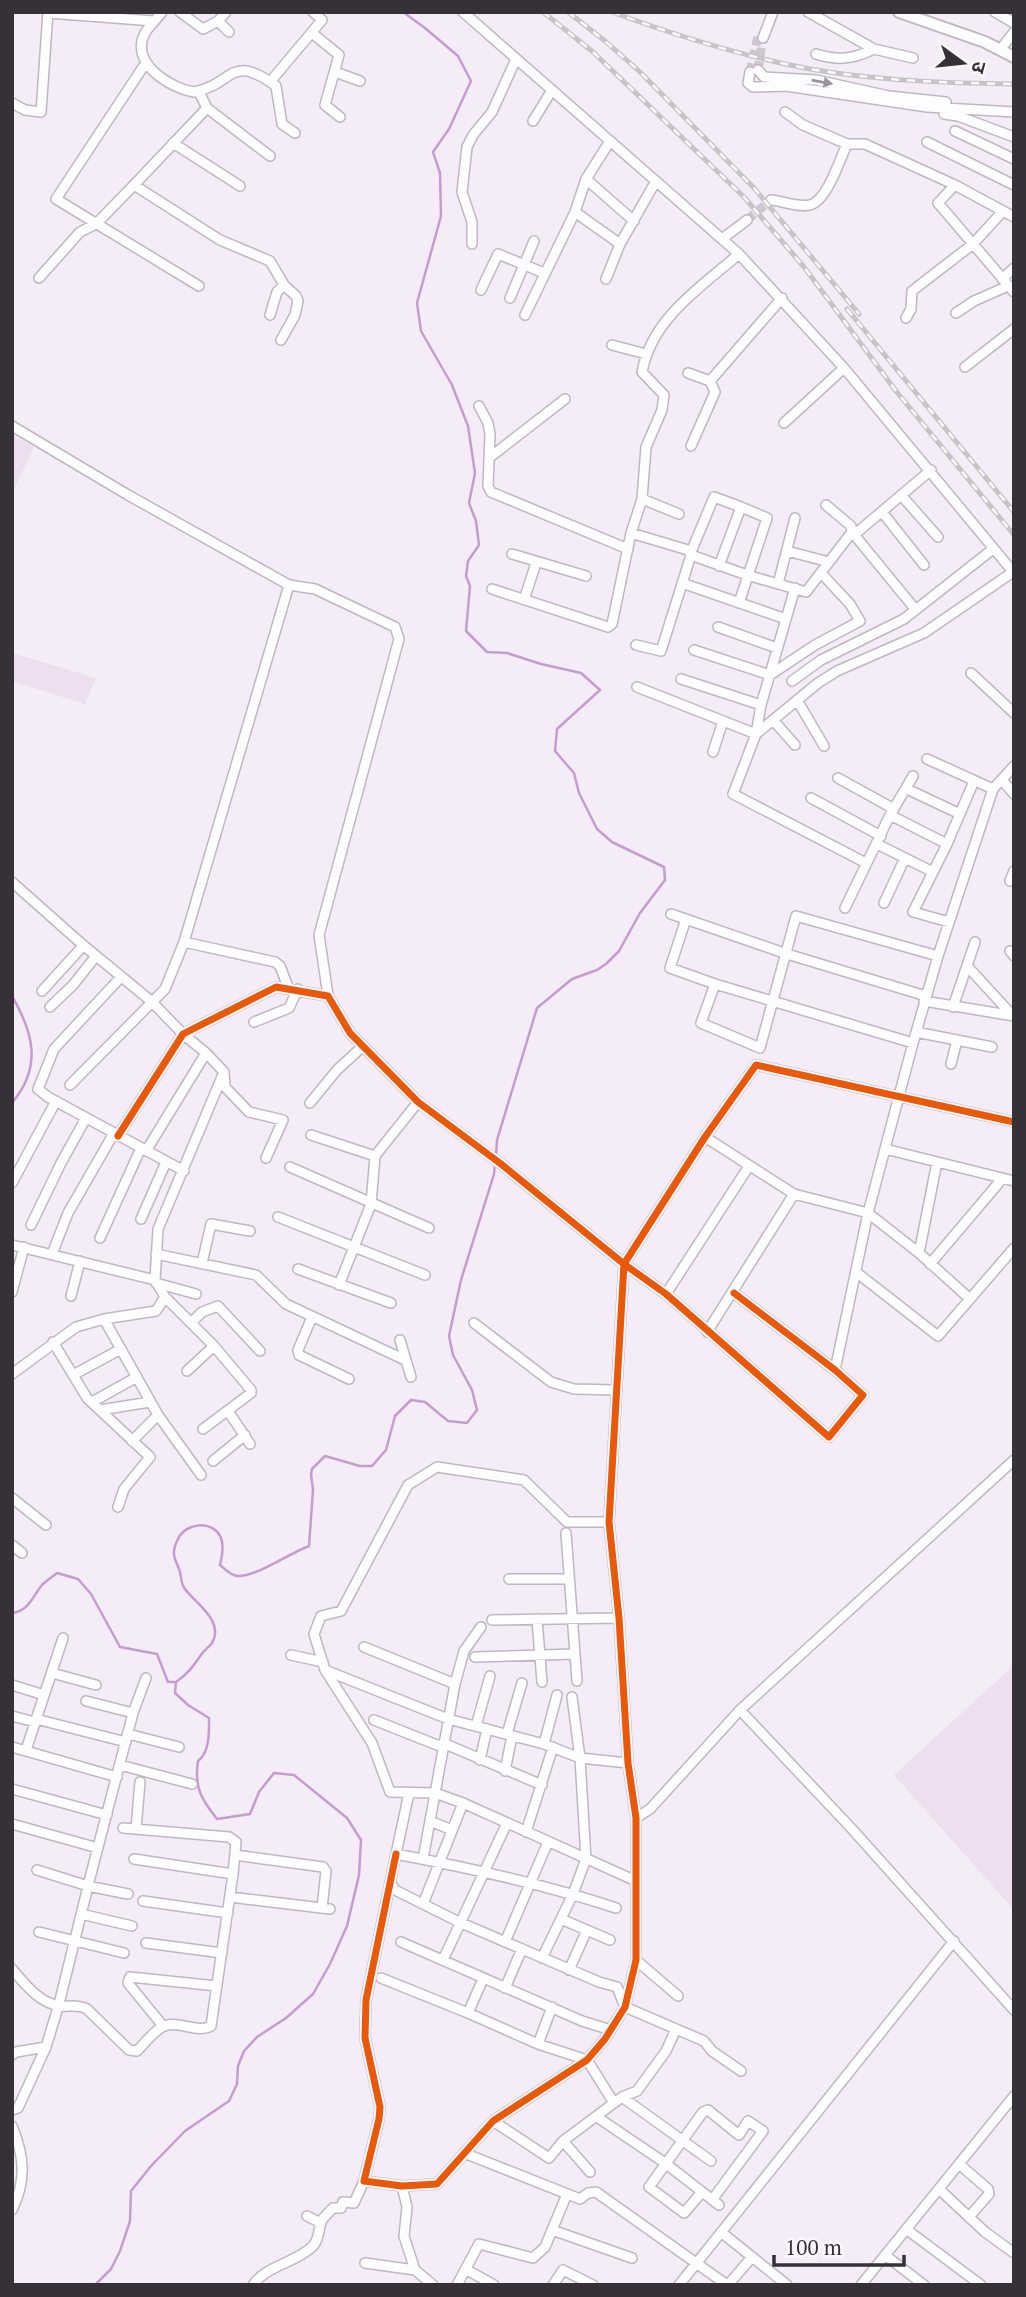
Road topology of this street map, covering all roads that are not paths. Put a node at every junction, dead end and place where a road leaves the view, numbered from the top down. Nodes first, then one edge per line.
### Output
1 (162, 12) edge
2 (180, 12) edge
3 (226, 12) edge
4 (313, 12) edge
5 (463, 12) edge
6 (771, 12) edge
7 (808, 12) edge
8 (900, 12) edge
9 (995, 12) edge
10 (48, 13) edge
11 (154, 21) junction
12 (218, 21) junction
13 (1014, 23) edge
14 (229, 32) dead end
15 (312, 33) junction
16 (1013, 35) edge
17 (760, 37) tunnel mouth
18 (874, 49) junction
19 (1000, 50) junction
20 (816, 54) dead end
21 (1014, 57) edge
22 (913, 58) dead end
23 (516, 59) junction
24 (145, 64) junction
25 (335, 72) junction
26 (359, 81) dead end
27 (271, 82) junction
28 (552, 90) junction
29 (199, 92) junction
30 (12, 103) edge
31 (1014, 106) edge
32 (207, 108) junction
33 (1014, 112) edge
34 (785, 113) dead end
35 (944, 114) dead end
36 (340, 117) dead end
37 (533, 121) dead end
38 (955, 131) dead end
39 (295, 133) dead end
40 (1014, 137) edge
41 (610, 141) junction
42 (927, 142) dead end
43 (173, 143) junction
44 (847, 144) junction
45 (270, 156) dead end
46 (1014, 159) edge
47 (586, 179) junction
48 (656, 181) junction
49 (134, 185) junction
50 (1014, 185) edge
51 (240, 186) dead end
52 (955, 186) junction
53 (771, 200) dead end
54 (1003, 211) junction
55 (575, 212) junction
56 (1014, 217) edge
57 (747, 220) tunnel mouth
58 (634, 222) junction
59 (96, 224) junction
60 (722, 239) junction
61 (534, 241) dead end
62 (472, 244) dead end
63 (620, 244) junction
64 (974, 244) junction
65 (739, 254) junction
66 (525, 264) junction
67 (1014, 268) edge
68 (544, 273) junction
69 (39, 278) dead end
70 (606, 279) dead end
71 (284, 285) junction
72 (199, 286) dead end
73 (1008, 286) edge
74 (481, 290) dead end
75 (510, 298) dead end
76 (782, 298) junction
77 (956, 313) dead end
78 (270, 315) dead end
79 (525, 316) dead end
80 (906, 318) dead end
81 (1014, 329) edge
82 (281, 340) dead end
83 (612, 345) dead end
84 (646, 354) junction
85 (965, 367) dead end
86 (844, 368) junction
87 (688, 373) dead end
88 (710, 381) junction
89 (565, 399) dead end
90 (479, 406) dead end
91 (784, 423) dead end
92 (12, 426) edge
93 (691, 446) dead end
94 (489, 458) junction
95 (931, 470) junction
96 (901, 495) junction
97 (642, 499) junction
98 (826, 505) dead end
99 (741, 507) junction
100 (882, 512) junction
101 (680, 514) dead end
102 (795, 519) dead end
103 (632, 533) junction
104 (853, 533) junction
105 (938, 537) dead end
106 (628, 549) junction
107 (993, 549) junction
108 (787, 551) junction
109 (691, 554) junction
110 (512, 555) dead end
111 (829, 562) junction
112 (536, 563) junction
113 (924, 565) dead end
114 (719, 566) junction
115 (821, 573) junction
116 (1013, 573) edge
117 (747, 575) junction
118 (586, 576) dead end
119 (682, 583) junction
120 (778, 584) junction
121 (289, 585) junction
122 (492, 589) dead end
123 (795, 589) junction
124 (524, 600) junction
125 (739, 603) junction
126 (915, 609) junction
127 (786, 619) junction
128 (718, 627) dead end
129 (636, 645) dead end
130 (778, 648) junction
131 (694, 650) dead end
132 (971, 673) dead end
133 (770, 676) junction
134 (681, 680) dead end
135 (792, 681) dead end
136 (637, 687) dead end
137 (797, 700) junction
138 (761, 705) junction
139 (1014, 713) edge
140 (773, 720) junction
141 (723, 721) junction
142 (755, 734) junction
143 (795, 745) dead end
144 (824, 747) dead end
145 (713, 752) dead end
146 (926, 759) dead end
147 (1014, 766) edge
148 (913, 776) dead end
149 (838, 778) dead end
150 (1002, 780) junction
151 (974, 781) junction
152 (907, 789) junction
153 (993, 789) junction
154 (1014, 794) edge
155 (811, 798) dead end
156 (892, 812) junction
157 (960, 814) junction
158 (879, 840) junction
159 (947, 844) junction
160 (905, 858) junction
161 (866, 863) junction
162 (1014, 871) edge
163 (933, 872) junction
164 (12, 881) edge
165 (1010, 881) dead end
166 (884, 903) dead end
167 (845, 908) dead end
168 (671, 914) dead end
169 (687, 919) junction
170 (949, 922) junction
171 (184, 942) junction
172 (975, 942) dead end
173 (83, 946) junction
174 (787, 954) junction
175 (96, 956) junction
176 (938, 956) junction
177 (968, 967) junction
178 (121, 977) junction
179 (715, 984) junction
180 (293, 988) junction
181 (41, 991) dead end
182 (328, 996) junction
183 (925, 999) junction
184 (151, 1002) junction
185 (773, 1002) junction
186 (50, 1007) dead end
187 (953, 1007) junction
188 (1013, 1016) edge
189 (254, 1022) dead end
190 (916, 1032) junction
191 (183, 1034) junction
192 (957, 1040) junction
193 (913, 1043) junction
194 (363, 1046) junction
195 (992, 1047) dead end
196 (206, 1054) junction
197 (951, 1064) dead end
198 (224, 1072) junction
199 (70, 1085) dead end
200 (899, 1095) junction
201 (56, 1101) junction
202 (418, 1102) junction
203 (310, 1103) dead end
204 (86, 1118) junction
205 (1014, 1122) edge
206 (116, 1135) junction
207 (311, 1135) dead end
208 (705, 1137) junction
209 (885, 1149) junction
210 (144, 1150) junction
211 (375, 1156) junction
212 (266, 1158) dead end
213 (166, 1162) junction
214 (937, 1162) junction
215 (749, 1166) junction
216 (290, 1167) dead end
217 (184, 1171) junction
218 (13, 1179) edge
219 (1002, 1179) junction
220 (1014, 1181) edge
221 (794, 1194) junction
222 (371, 1204) junction
223 (868, 1213) junction
224 (278, 1217) dead end
225 (141, 1219) dead end
226 (31, 1225) dead end
227 (429, 1228) dead end
228 (250, 1231) dead end
229 (100, 1238) dead end
230 (12, 1245) edge
231 (353, 1246) junction
232 (24, 1247) junction
233 (1014, 1248) edge
234 (52, 1254) junction
235 (156, 1254) junction
236 (919, 1254) junction
237 (80, 1261) junction
238 (202, 1263) junction
239 (624, 1264) junction
240 (930, 1264) junction
241 (298, 1269) dead end
242 (856, 1272) junction
243 (425, 1275) dead end
244 (156, 1282) junction
245 (339, 1285) junction
246 (13, 1286) edge
247 (734, 1293) junction
248 (196, 1294) dead end
249 (666, 1294) junction
250 (71, 1296) dead end
251 (165, 1297) junction
252 (970, 1299) junction
253 (391, 1303) dead end
254 (312, 1317) junction
255 (104, 1319) junction
256 (192, 1322) junction
257 (474, 1323) dead end
258 (707, 1332) junction
259 (400, 1340) dead end
260 (53, 1342) junction
261 (214, 1346) junction
262 (121, 1349) junction
263 (260, 1351) dead end
264 (405, 1360) junction
265 (835, 1370) junction
266 (187, 1371) dead end
267 (12, 1374) edge
268 (73, 1375) junction
269 (136, 1377) junction
270 (411, 1377) dead end
271 (349, 1379) dead end
272 (617, 1390) junction
273 (92, 1402) junction
274 (150, 1402) junction
275 (100, 1410) junction
276 (228, 1411) junction
277 (158, 1415) junction
278 (204, 1429) dead end
279 (132, 1441) junction
280 (1014, 1460) edge
281 (213, 1461) dead end
282 (201, 1475) dead end
283 (12, 1498) edge
284 (118, 1507) dead end
285 (609, 1522) junction
286 (46, 1525) dead end
287 (566, 1533) dead end
288 (12, 1545) edge
289 (22, 1553) dead end
290 (509, 1579) dead end
291 (569, 1579) junction
292 (619, 1618) junction
293 (537, 1619) junction
294 (572, 1619) junction
295 (492, 1620) dead end
296 (481, 1627) dead end
297 (63, 1638) dead end
298 (363, 1647) dead end
299 (575, 1654) junction
300 (291, 1655) dead end
301 (540, 1655) junction
302 (475, 1657) dead end
303 (324, 1666) junction
304 (52, 1673) junction
305 (489, 1676) dead end
306 (145, 1678) dead end
307 (577, 1681) dead end
308 (542, 1682) dead end
309 (522, 1683) dead end
310 (455, 1684) junction
311 (12, 1685) edge
312 (96, 1685) dead end
313 (44, 1695) junction
314 (557, 1695) dead end
315 (572, 1697) dead end
316 (86, 1701) dead end
317 (740, 1710) junction
318 (133, 1713) junction
319 (12, 1716) edge
320 (448, 1719) junction
321 (36, 1720) junction
322 (374, 1720) dead end
323 (476, 1726) junction
324 (487, 1729) junction
325 (509, 1735) junction
326 (127, 1738) junction
327 (443, 1745) junction
328 (548, 1746) junction
329 (12, 1747) edge
330 (179, 1747) dead end
331 (26, 1751) junction
332 (580, 1758) junction
333 (480, 1760) junction
334 (628, 1763) junction
335 (120, 1765) junction
336 (505, 1771) junction
337 (117, 1777) junction
338 (141, 1782) dead end
339 (192, 1784) dead end
340 (541, 1785) junction
341 (12, 1789) edge
342 (409, 1793) junction
343 (435, 1793) junction
344 (463, 1803) junction
345 (107, 1815) junction
346 (636, 1818) junction
347 (430, 1821) junction
348 (507, 1823) junction
349 (12, 1824) edge
350 (123, 1828) dead end
351 (136, 1829) junction
352 (452, 1830) junction
353 (526, 1832) junction
354 (548, 1842) junction
355 (98, 1848) junction
356 (396, 1854) junction
357 (235, 1855) junction
358 (134, 1859) dead end
359 (424, 1859) junction
360 (586, 1859) junction
361 (439, 1862) junction
362 (37, 1870) dead end
363 (484, 1870) junction
364 (233, 1874) junction
365 (636, 1881) junction
366 (390, 1882) junction
367 (529, 1883) junction
368 (88, 1886) junction
369 (128, 1894) dead end
370 (573, 1894) junction
371 (230, 1897) junction
372 (425, 1899) dead end
373 (143, 1901) dead end
374 (616, 1908) dead end
375 (228, 1913) junction
376 (81, 1914) junction
377 (561, 1919) junction
378 (459, 1922) junction
379 (132, 1926) dead end
380 (587, 1930) junction
381 (39, 1932) dead end
382 (610, 1940) dead end
383 (954, 1941) junction
384 (75, 1942) junction
385 (401, 1942) dead end
386 (505, 1942) junction
387 (146, 1943) dead end
388 (522, 1950) junction
389 (124, 1953) dead end
390 (222, 1954) junction
391 (542, 1958) junction
392 (443, 1961) junction
393 (639, 1963) junction
394 (12, 1969) edge
395 (569, 1970) junction
396 (632, 1975) junction
397 (382, 1978) dead end
398 (483, 1979) junction
399 (217, 1986) junction
400 (617, 1987) junction
401 (505, 1988) junction
402 (678, 1996) dead end
403 (59, 2006) junction
404 (552, 2007) junction
405 (625, 2007) junction
406 (1014, 2010) edge
407 (468, 2012) junction
408 (163, 2026) junction
409 (676, 2029) junction
410 (611, 2030) junction
411 (538, 2044) junction
412 (46, 2047) junction
413 (12, 2056) edge
414 (587, 2060) junction
415 (741, 2071) dead end
416 (1014, 2096) edge
417 (618, 2100) junction
418 (12, 2110) edge
419 (597, 2117) junction
420 (493, 2121) junction
421 (12, 2126) edge
422 (682, 2138) junction
423 (563, 2141) junction
424 (464, 2153) junction
425 (711, 2161) dead end
426 (665, 2163) junction
427 (959, 2164) junction
428 (590, 2172) dead end
429 (364, 2181) junction
430 (402, 2186) junction
431 (939, 2189) junction
432 (702, 2192) junction
433 (567, 2194) junction
434 (12, 2210) edge
435 (307, 2216) dead end
436 (969, 2217) junction
437 (321, 2223) junction
438 (906, 2229) junction
439 (552, 2230) junction
440 (721, 2232) junction
441 (1014, 2240) edge
442 (1011, 2250) edge
443 (885, 2255) junction
444 (751, 2257) junction
445 (632, 2258) dead end
446 (697, 2262) junction
447 (365, 2263) dead end
448 (467, 2270) junction
449 (418, 2277) edge
450 (780, 2283) edge
451 (979, 2284) edge
452 (253, 2285) edge
453 (433, 2285) edge
454 (457, 2285) edge
455 (494, 2285) edge
456 (553, 2285) edge
457 (593, 2285) edge
458 (679, 2285) edge
459 (727, 2285) edge
460 (861, 2285) edge
461 (924, 2285) edge

1 - 11 street
2 - 12 street
3 - 12 street
4 - 15 street
5 - 23 street
6 - 17 street
7 - 18 street
8 - 19 main road
9 - 13 street
10 - 11 street
10 - 30 street
11 - 24 street
12 - 14 street
15 - 25 street
15 - 27 street
16 - 19 street
18 - 20 street
18 - 22 street
19 - 21 main road
23 - 28 street
23 - 62 street
24 - 29 street
24 - 59 street
25 - 26 street
25 - 36 street
27 - 29 street
27 - 39 street
28 - 37 street
28 - 41 street
29 - 32 street
33 -> 31 street
32 - 43 street
32 - 45 street
34 - 44 street
35 - 40 street
38 - 46 street
41 - 47 street
41 - 48 street
42 - 50 street
43 - 49 street
43 - 51 street
44 - 52 street
44 - 53 street
47 - 55 street
47 - 58 street
48 - 58 street
48 - 60 street
49 - 59 street
49 - 71 street
52 - 54 street
52 - 64 street
54 - 56 street
54 - 64 street
55 - 63 street
55 - 68 street
57 - 60 street
58 - 63 street
59 - 69 street
59 - 72 street
60 - 65 street
61 - 66 street
63 - 70 street
64 - 73 street
64 - 80 street
65 - 76 street
65 - 84 street
66 - 68 street
66 - 74 street
66 - 75 street
67 - 73 street
68 - 79 street
71 - 78 street
71 - 82 street
73 - 77 street
76 - 86 street
76 - 88 street
81 - 85 street
83 - 84 street
84 - 97 street
86 - 91 street
86 - 95 street
87 - 88 street
88 - 93 street
89 - 94 street
90 - 94 street
92 - 121 street
94 - 106 street
95 - 96 street
95 - 107 street
96 - 100 street
96 - 105 street
97 - 101 street
97 - 103 street
98 - 104 street
99 - 109 street
99 - 114 street
99 - 117 street
100 - 104 street
100 - 113 street
102 - 108 street
103 - 106 street
103 - 109 street
104 - 111 street
104 - 126 street
106 - 124 street
107 - 116 street
107 - 126 street
108 - 111 street
108 - 120 street
109 - 114 street
109 - 119 street
110 - 112 street
111 - 115 street
112 - 118 street
112 - 124 street
114 - 117 street
115 - 123 street
115 - 133 street
116 - 137 street
117 - 120 street
117 - 125 street
119 - 125 street
119 - 129 street
120 - 123 street
121 - 171 street
121 - 182 street
122 - 124 street
123 - 127 street
125 - 127 street
126 - 135 street
127 - 130 street
128 - 130 street
130 - 133 street
131 - 133 street
132 - 139 street
133 - 138 street
134 - 138 street
136 - 141 street
137 - 140 street
137 - 144 street
138 - 142 street
140 - 142 street
140 - 143 street
141 - 142 street
141 - 145 street
142 - 161 street
146 - 151 street
147 - 150 street
148 - 152 street
149 - 156 street
150 - 153 street
150 - 154 street
151 - 153 street
151 - 157 street
152 - 156 street
152 - 157 street
153 - 170 street
155 - 158 street
156 - 158 street
156 - 159 street
157 - 159 street
158 - 160 street
158 - 161 street
159 - 163 street
160 - 163 street
160 - 166 street
161 - 167 street
162 - 165 street
163 - 170 street
164 - 173 street
168 - 169 street
169 - 174 street
169 - 179 street
170 - 176 street
171 - 180 street
171 - 184 street
172 - 177 street
173 - 175 street
173 - 181 street
174 - 176 street
174 - 183 street
174 - 185 street
175 - 178 street
175 - 186 street
176 - 183 street
177 - 187 street
177 - 188 street
178 - 184 street
178 - 201 street
179 - 185 street
179 - 185 street
180 - 182 street
180 - 189 street
180 - 191 street
182 - 194 street
183 - 187 street
183 - 190 street
184 - 191 street
184 - 199 street
185 - 193 street
187 - 188 street
190 - 192 street
190 - 193 street
191 - 196 street
191 - 206 street
192 - 195 street
192 - 197 street
193 - 200 street
194 - 202 street
194 - 203 street
196 - 198 street
196 - 210 street
198 - 212 street
198 - 217 street
200 - 205 street
200 - 208 street
200 - 209 street
201 - 204 street
201 - 218 street
202 - 211 street
202 - 239 street
204 - 206 street
204 - 226 street
206 - 210 street
206 - 234 street
207 - 211 street
208 - 215 street
208 - 239 street
209 - 214 street
209 - 223 street
210 - 213 street
210 - 229 street
211 - 222 street
213 - 217 street
213 - 225 street
214 - 219 street
214 - 236 street
215 - 221 street
215 - 249 street
216 - 222 street
217 - 235 street
219 - 220 street
219 - 240 street
221 - 223 street
221 - 247 street
222 - 227 street
222 - 231 street
223 - 236 street
223 - 242 street
224 - 231 street
228 - 238 street
230 - 232 street
231 - 243 street
231 - 245 street
232 - 234 street
232 - 246 street
233 - 252 street
234 - 237 street
235 - 238 street
235 - 244 street
236 - 240 street
237 - 244 street
237 - 250 street
238 - 254 street
239 - 249 street
239 - 272 street
240 - 252 street
241 - 245 street
242 - 252 street
242 - 265 street
244 - 248 street
244 - 251 street
245 - 253 street
247 - 258 street
247 - 265 street
249 - 258 street
251 - 255 street
251 - 256 street
254 - 264 street
254 - 271 street
255 - 260 street
255 - 262 street
256 - 261 street
256 - 263 street
257 - 272 street
258 - 265 street
259 - 264 street
260 - 267 street
260 - 268 street
261 - 266 street
261 - 276 street
262 - 268 street
262 - 269 street
264 - 270 street
268 - 273 street
269 - 273 street
269 - 274 street
272 - 285 street
273 - 275 street
274 - 275 street
274 - 277 street
275 - 279 street
276 - 278 street
276 - 281 street
277 - 279 street
277 - 282 street
279 - 284 street
280 - 317 street
283 - 286 street
285 - 292 street
285 - 303 street
287 - 291 street
288 - 289 street
290 - 291 street
291 - 294 street
292 - 294 street
292 - 334 street
293 - 294 street
293 - 295 street
293 - 301 street
294 - 299 street
296 - 310 street
297 - 304 street
298 - 310 street
299 - 301 street
299 - 307 street
300 - 303 street
301 - 302 street
301 - 308 street
303 - 320 street
303 - 342 street
304 - 312 street
304 - 313 street
305 - 323 street
306 - 318 street
309 - 325 street
310 - 320 street
311 - 313 street
313 - 321 street
314 - 328 street
315 - 332 street
316 - 318 street
317 - 346 street
317 - 383 street
318 - 326 street
319 - 321 street
320 - 323 street
320 - 327 street
321 - 326 street
321 - 331 street
322 - 327 street
323 - 324 street
324 - 325 street
324 - 333 street
325 - 328 street
325 - 336 street
326 - 330 street
326 - 335 street
327 - 333 street
327 - 343 street
328 - 332 street
328 - 340 street
329 - 331 street
331 - 337 street
332 - 334 street
332 - 360 street
333 - 336 street
334 - 346 street
335 - 337 street
335 - 339 street
336 - 340 street
337 - 345 street
338 - 351 street
340 - 353 street
341 - 345 street
342 - 343 street
342 - 356 street
343 - 344 street
343 - 347 street
344 - 348 street
344 - 352 street
345 - 355 street
346 - 365 street
347 - 352 street
347 - 359 street
348 - 353 street
348 - 363 street
349 - 355 street
350 - 351 street
351 - 357 street
352 - 361 street
353 - 354 street
354 - 360 street
354 - 367 street
355 - 368 street
356 - 359 street
356 - 366 street
357 - 364 street
357 - 371 street
358 - 364 street
359 - 361 street
360 - 365 street
360 - 370 street
361 - 363 street
361 - 372 street
362 - 368 street
363 - 367 street
363 - 378 street
364 - 371 street
365 - 393 street
366 - 378 street
366 - 429 street
367 - 370 street
367 - 386 street
368 - 369 street
368 - 376 street
370 - 374 street
370 - 377 street
371 - 375 street
373 - 375 street
375 - 390 street
376 - 379 street
376 - 384 street
377 - 380 street
377 - 391 street
378 - 386 street
378 - 392 street
380 - 382 street
380 - 395 street
381 - 384 street
383 - 406 street
383 - 440 street
384 - 389 street
384 - 403 street
385 - 392 street
386 - 388 street
387 - 390 street
388 - 391 street
388 - 401 street
390 - 399 street
391 - 395 street
392 - 398 street
393 - 396 street
393 - 402 street
394 - 403 street
395 - 400 street
396 - 400 street
396 - 405 street
397 - 407 street
398 - 401 street
398 - 407 street
399 - 408 street
399 - 408 street
400 - 405 street
401 - 404 street
403 - 408 street
403 - 412 street
404 - 410 street
404 - 411 street
405 - 409 street
405 - 410 street
407 - 411 street
409 - 415 street
409 - 417 street
410 - 414 street
411 - 414 street
412 - 413 street
412 - 418 street
414 - 417 street
414 - 420 street
416 - 427 street
417 - 419 street
417 - 422 street
419 - 423 street
419 - 426 street
420 - 423 street
420 - 424 street
421 - 434 street
422 - 425 street
422 - 426 street
422 - 432 street
423 - 428 street
424 - 430 street
424 - 433 street
426 - 432 street
426 - 432 street
427 - 431 street
427 - 436 street
429 - 430 street
429 - 437 street
430 - 449 street
431 - 436 street
431 - 438 street
433 - 439 street
433 - 446 street
435 - 437 street
436 - 442 street
437 - 452 street
438 - 443 street
438 - 451 street
439 - 445 street
439 - 448 street
440 - 444 street
440 - 446 street
441 - 442 street
443 - 460 street
443 - 461 street
444 - 450 street
444 - 459 street
446 - 458 street
446 - 459 street
447 - 449 street
448 - 454 street
448 - 455 street
449 - 453 street
456 - 457 street

